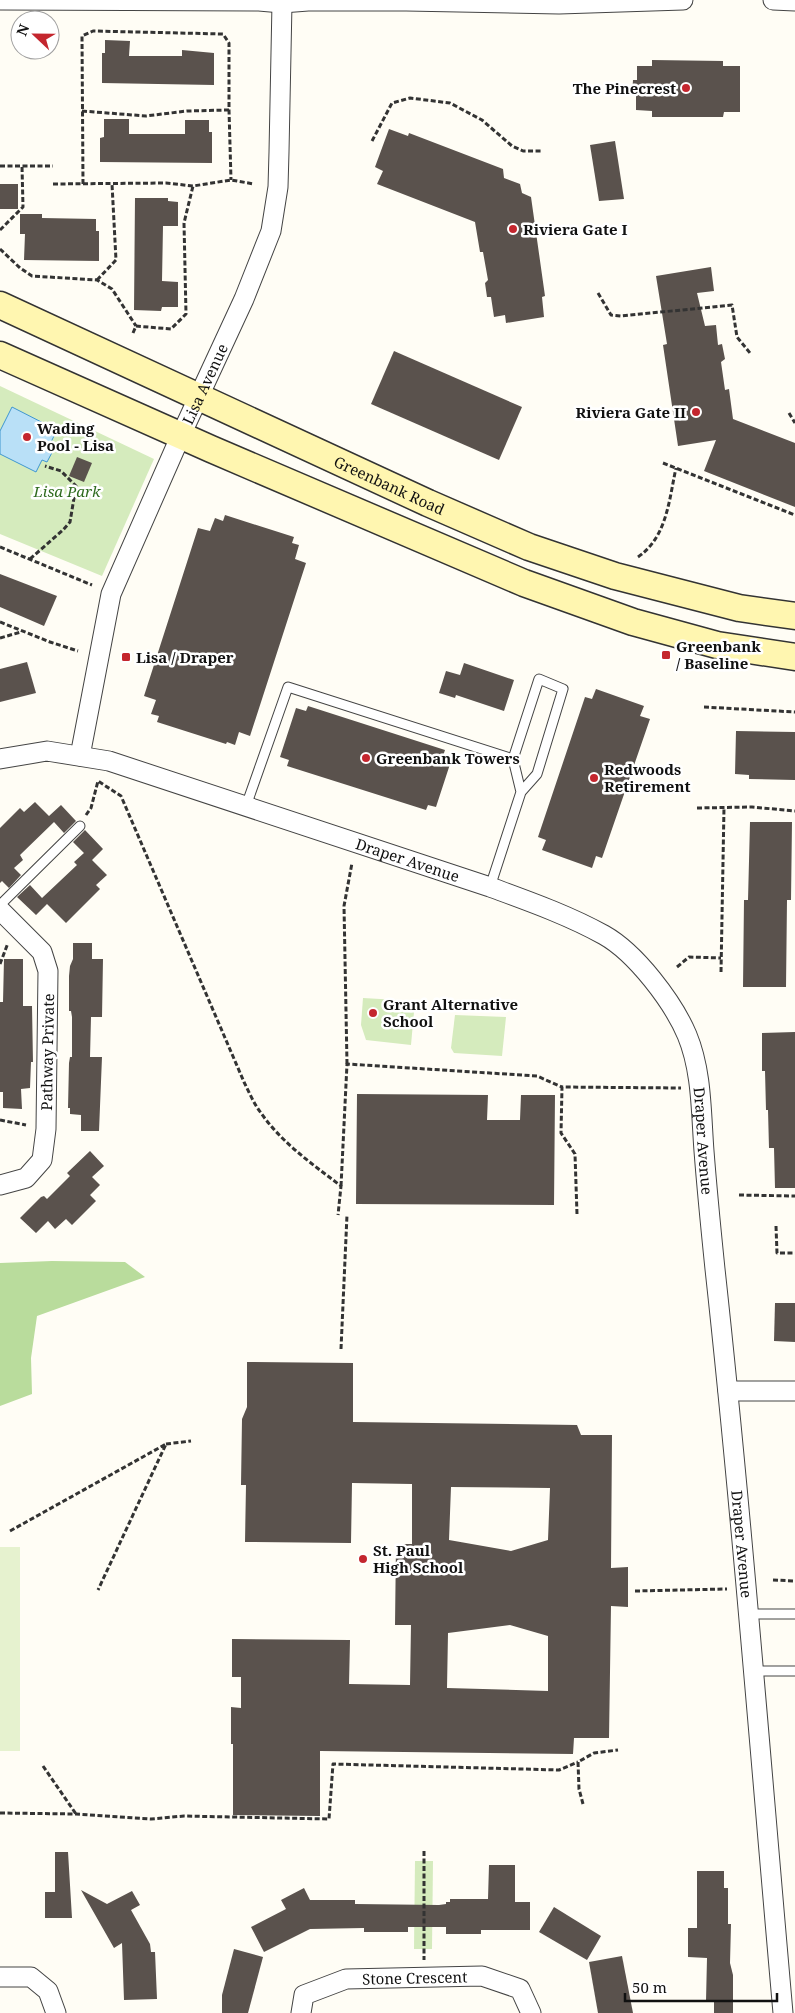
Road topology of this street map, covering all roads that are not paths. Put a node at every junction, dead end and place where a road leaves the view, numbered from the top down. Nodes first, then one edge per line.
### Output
1 (0, 0) edge
2 (683, 0) edge
3 (773, 0) edge
4 (795, 1) edge
5 (282, 3) junction
6 (0, 305) edge
7 (0, 354) edge
8 (199, 396) junction
9 (181, 435) junction
10 (795, 616) edge
11 (795, 657) edge
12 (80, 756) junction
13 (0, 758) edge
14 (514, 759) junction
15 (521, 792) junction
16 (246, 806) junction
17 (80, 826) road end
18 (490, 887) junction
19 (0, 905) edge
20 (0, 910) edge
21 (0, 1185) edge
22 (795, 1390) edge
23 (728, 1391) junction
24 (748, 1614) junction
25 (795, 1614) edge
26 (753, 1671) junction
27 (795, 1671) edge
28 (786, 1953) edge
29 (0, 1977) edge
30 (56, 2013) edge
31 (301, 2013) edge
32 (531, 2013) edge
33 (783, 2013) edge

1 - 5 street
2 - 5 street
3 - 4 street
5 - 8 street, Lisa Avenue
6 - 8 main road, Greenbank Road
7 - 9 main road
8 - 9 street, Lisa Avenue
8 - 10 main road, Greenbank Road
9 - 11 main road
9 - 12 street, Lisa Avenue
12 - 13 street, Draper Avenue
12 - 16 street, Draper Avenue
14 - 15 lane
14 - 15 lane
14 - 16 lane
15 - 18 lane
16 - 18 street, Draper Avenue
17 - 19 lane
18 - 23 street, Draper Avenue
20 - 21 street, Pathway Private
22 - 23 street
23 - 24 street, Draper Avenue
24 - 25 lane
24 - 26 street, Draper Avenue
26 - 27 lane
26 - 28 street, Draper Avenue
28 - 33 street, Draper Avenue
29 - 30 street
31 - 32 street, Stone Crescent

